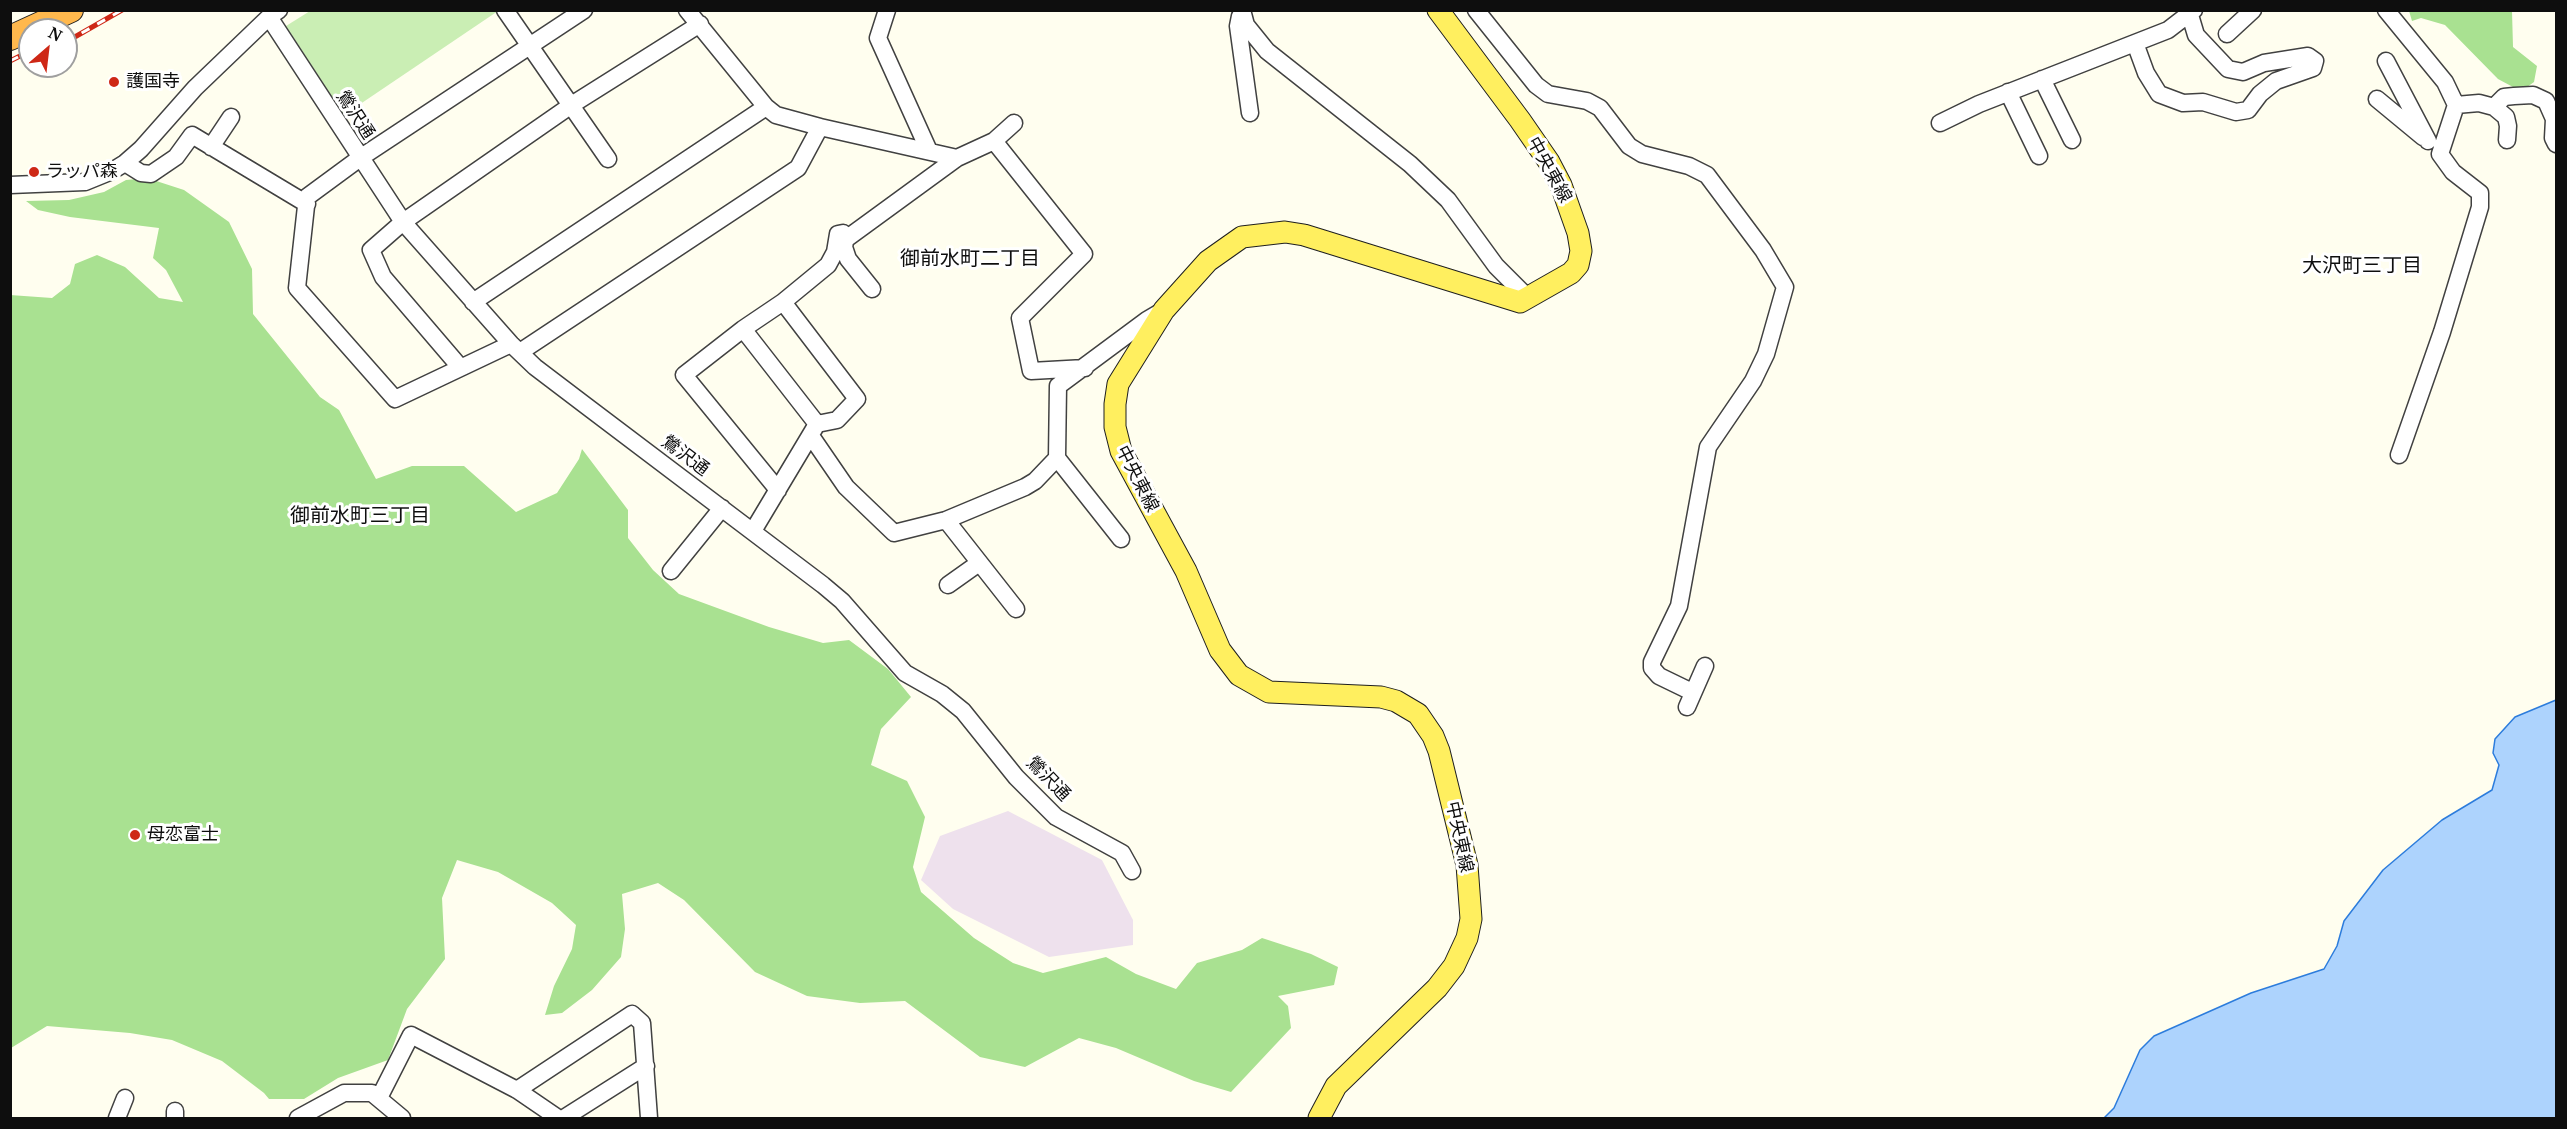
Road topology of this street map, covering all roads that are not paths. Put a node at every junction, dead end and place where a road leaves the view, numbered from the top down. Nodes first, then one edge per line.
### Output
1 (39, 10) edge
2 (71, 10) edge
3 (505, 10) edge
4 (584, 10) edge
5 (687, 10) edge
6 (887, 10) edge
7 (1241, 10) edge
8 (1438, 10) edge
9 (1476, 10) edge
10 (2253, 10) edge
11 (2386, 10) edge
12 (2192, 13) edge
13 (274, 14) edge
14 (10, 23) edge
15 (700, 24) junction
16 (2227, 34) dead end
17 (10, 38) edge
18 (2135, 43) junction
19 (529, 48) junction
20 (2386, 62) dead end
21 (2042, 79) junction
22 (2008, 92) junction
23 (2376, 99) dead end
24 (573, 104) junction
25 (2456, 105) junction
26 (766, 107) junction
27 (2494, 107) junction
28 (1250, 112) dead end
29 (231, 117) dead end
30 (1014, 123) dead end
31 (1940, 123) dead end
32 (820, 127) junction
33 (2072, 140) dead end
34 (2507, 140) dead end
35 (994, 141) junction
36 (2428, 141) junction
37 (2556, 144) edge
38 (211, 147) junction
39 (929, 151) junction
40 (2440, 154) junction
41 (2039, 156) dead end
42 (360, 158) junction
43 (957, 158) junction
44 (608, 159) dead end
45 (125, 163) junction
46 (10, 184) edge
47 (307, 204) junction
48 (403, 222) junction
49 (846, 239) junction
50 (872, 289) dead end
51 (1528, 298) junction
52 (473, 302) junction
53 (783, 302) junction
54 (1164, 310) junction
55 (743, 329) junction
56 (516, 348) junction
57 (460, 367) junction
58 (1085, 368) junction
59 (814, 430) junction
60 (2397, 454) dead end
61 (1057, 458) junction
62 (778, 490) junction
63 (722, 508) junction
64 (946, 520) junction
65 (753, 531) junction
66 (1121, 539) dead end
67 (979, 563) junction
68 (671, 571) dead end
69 (948, 585) dead end
70 (1016, 609) dead end
71 (1706, 666) dead end
72 (1132, 871) dead end
73 (646, 1066) junction
74 (517, 1090) junction
75 (125, 1098) dead end
76 (379, 1098) junction
77 (117, 1119) edge
78 (298, 1119) edge
79 (402, 1119) edge
80 (558, 1119) edge
81 (564, 1119) edge
82 (649, 1119) edge
83 (1319, 1119) edge

1 - 14 highway
2 - 17 highway
3 - 19 street
4 - 19 street
5 - 15 street
6 - 39 street
7 - 28 street
7 - 51 street
8 - 51 main road, 中央東線
9 - 71 street
10 - 16 street
11 - 25 street
12 - 18 street
12 - 18 street
13 - 42 street, 鶯沢通
13 - 45 street
15 - 24 street
15 - 26 street
18 - 21 street
19 - 24 street
19 - 42 street
20 - 36 street
21 - 22 street
21 - 33 street
22 - 31 street
22 - 41 street
23 - 36 street
24 - 44 street
24 - 48 street
25 - 27 street
25 - 40 street
26 - 32 street
26 - 52 street
27 - 34 street
27 - 37 street
29 - 38 street
30 - 35 street
32 - 39 street
32 - 56 street
35 - 43 street
35 - 58 street
36 - 40 street
38 - 45 street
38 - 47 street
39 - 43 street
40 - 60 street
42 - 47 street
42 - 48 street, 鶯沢通
43 - 49 street
45 - 46 street
47 - 57 street
48 - 52 street, 鶯沢通
48 - 57 street
49 - 50 street
49 - 53 street
51 - 54 main road, 中央東線
52 - 56 street, 鶯沢通
53 - 55 street
53 - 59 street
54 - 58 street
54 - 83 main road, 中央東線
55 - 59 street
55 - 62 street
56 - 57 street
56 - 63 street, 鶯沢通
58 - 61 street
59 - 62 street
59 - 64 street
61 - 64 street
61 - 66 street
62 - 65 street
63 - 65 street, 鶯沢通
63 - 68 street
64 - 67 street
65 - 72 street, 鶯沢通
67 - 69 street
67 - 70 street
73 - 74 street
73 - 81 street
73 - 82 street
74 - 76 street
74 - 80 street
75 - 77 street
76 - 78 street
76 - 79 street

